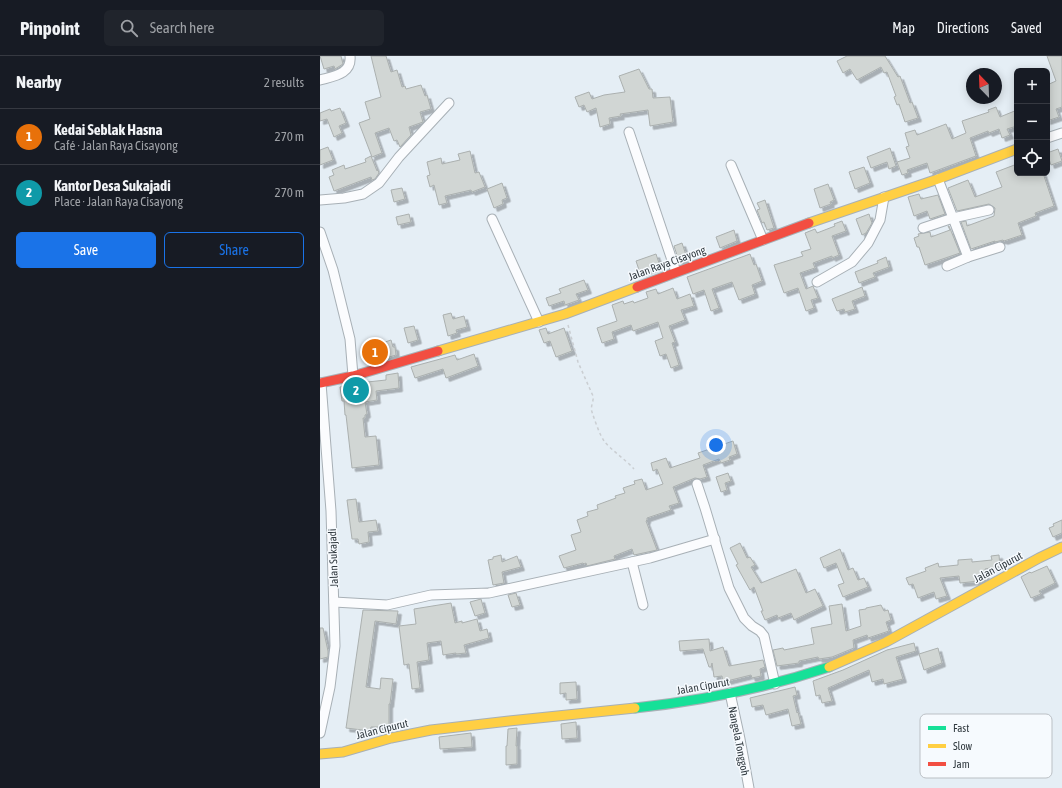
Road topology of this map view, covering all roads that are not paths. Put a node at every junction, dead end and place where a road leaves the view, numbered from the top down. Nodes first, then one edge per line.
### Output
1 (350, 56) edge
2 (320, 80) edge
3 (449, 103) dead end
4 (629, 132) dead end
5 (1062, 133) edge
6 (1050, 137) edge
7 (1014, 150) edge
8 (732, 165) dead end
9 (938, 179) junction
10 (884, 197) junction
11 (320, 200) edge
12 (988, 210) dead end
13 (954, 218) junction
14 (492, 219) dead end
15 (923, 228) dead end
16 (320, 232) edge
17 (763, 240) junction
18 (1000, 247) dead end
19 (968, 257) junction
20 (948, 266) dead end
21 (676, 272) junction
22 (817, 282) dead end
23 (538, 322) junction
24 (353, 376) junction
25 (320, 383) edge
26 (697, 484) dead end
27 (715, 539) junction
28 (1062, 547) edge
29 (632, 562) junction
30 (334, 602) junction
31 (643, 605) dead end
32 (775, 684) junction
33 (730, 694) junction
34 (320, 733) edge
35 (320, 754) edge
36 (748, 788) edge

1 - 2 street
3 - 11 street
4 - 21 street
5 - 6 street
7 - 9 street, Jalan Raya Cisayong
8 - 17 street
9 - 10 street, Jalan Raya Cisayong
9 - 13 street
10 - 17 street, Jalan Raya Cisayong
10 - 22 street
12 - 13 street
13 - 15 street
13 - 19 street
14 - 23 street
16 - 24 street
17 - 21 street, Jalan Raya Cisayong
18 - 19 street
19 - 20 street
21 - 23 street, Jalan Raya Cisayong
23 - 24 street, Jalan Raya Cisayong
24 - 25 street, Jalan Raya Cisayong
25 - 30 street, Jalan Sukajadi
26 - 27 street
27 - 29 street
27 - 32 street
28 - 32 street, Jalan Cipurut
29 - 30 street
29 - 31 street
30 - 34 street, Jalan Sukajadi
32 - 33 street, Jalan Cipurut
33 - 35 street, Jalan Cipurut
33 - 36 street, Nangela Tonggoh

